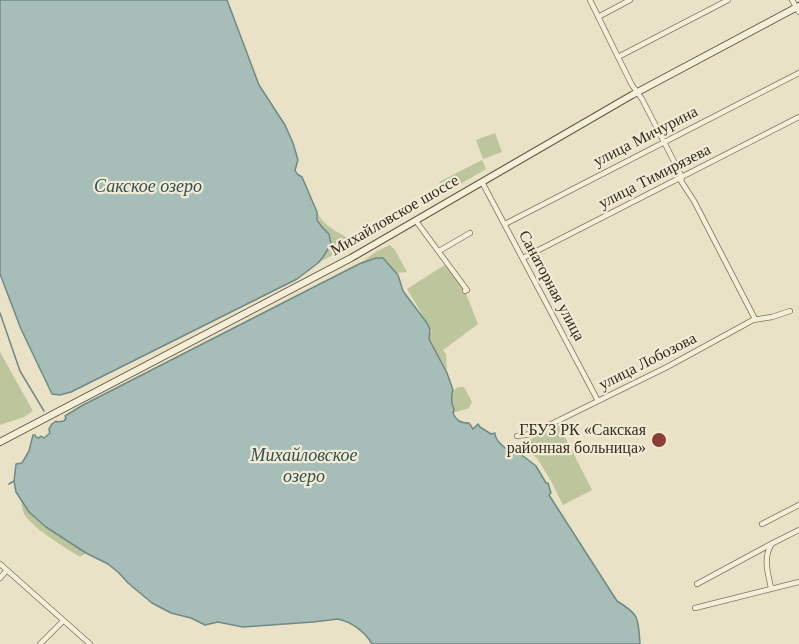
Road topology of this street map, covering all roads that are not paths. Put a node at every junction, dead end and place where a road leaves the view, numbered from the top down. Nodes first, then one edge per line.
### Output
1 (590, 0) edge
2 (630, 0) edge
3 (728, 0) edge
4 (792, 0) edge
5 (798, 8) edge
6 (598, 17) junction
7 (618, 57) junction
8 (799, 73) edge
9 (637, 92) junction
10 (799, 117) edge
11 (664, 142) junction
12 (682, 177) junction
13 (482, 182) junction
14 (416, 221) junction
15 (505, 224) junction
16 (470, 234) dead end
17 (439, 251) junction
18 (523, 258) junction
19 (465, 291) dead end
20 (790, 311) dead end
21 (756, 319) junction
22 (598, 401) junction
23 (517, 436) dead end
24 (0, 442) edge
25 (799, 505) edge
26 (762, 524) dead end
27 (799, 530) edge
28 (773, 543) junction
29 (0, 564) edge
30 (7, 570) junction
31 (0, 578) edge
32 (799, 582) edge
33 (697, 584) dead end
34 (771, 588) junction
35 (695, 608) dead end
36 (63, 621) junction
37 (40, 644) edge
38 (90, 644) edge

1 - 6 street
2 - 6 street
3 - 7 street
4 - 5 street
5 - 9 main road, Михайловское шоссе
6 - 7 street
7 - 9 street
8 - 11 street, улица Мичурина
9 - 11 street
9 - 13 main road, Михайловское шоссе
10 - 12 street, улица Тимирязева
11 - 12 street
11 - 15 street, улица Мичурина
12 - 18 street, улица Тимирязева
12 - 21 street
13 - 14 main road, Михайловское шоссе
13 - 15 street, Санаторная улица
14 - 17 street
14 - 24 main road, Михайловское шоссе
15 - 18 street, Санаторная улица
16 - 17 street
17 - 19 street
18 - 22 street, Санаторная улица
20 - 21 street, улица Лобозова
21 - 22 street, улица Лобозова
22 - 23 street, улица Лобозова
25 - 26 street
27 - 28 street
28 - 33 street
28 - 34 street
29 - 30 street
30 - 31 street
30 - 36 street
32 - 34 street
34 - 35 street
36 - 37 street
36 - 38 street

